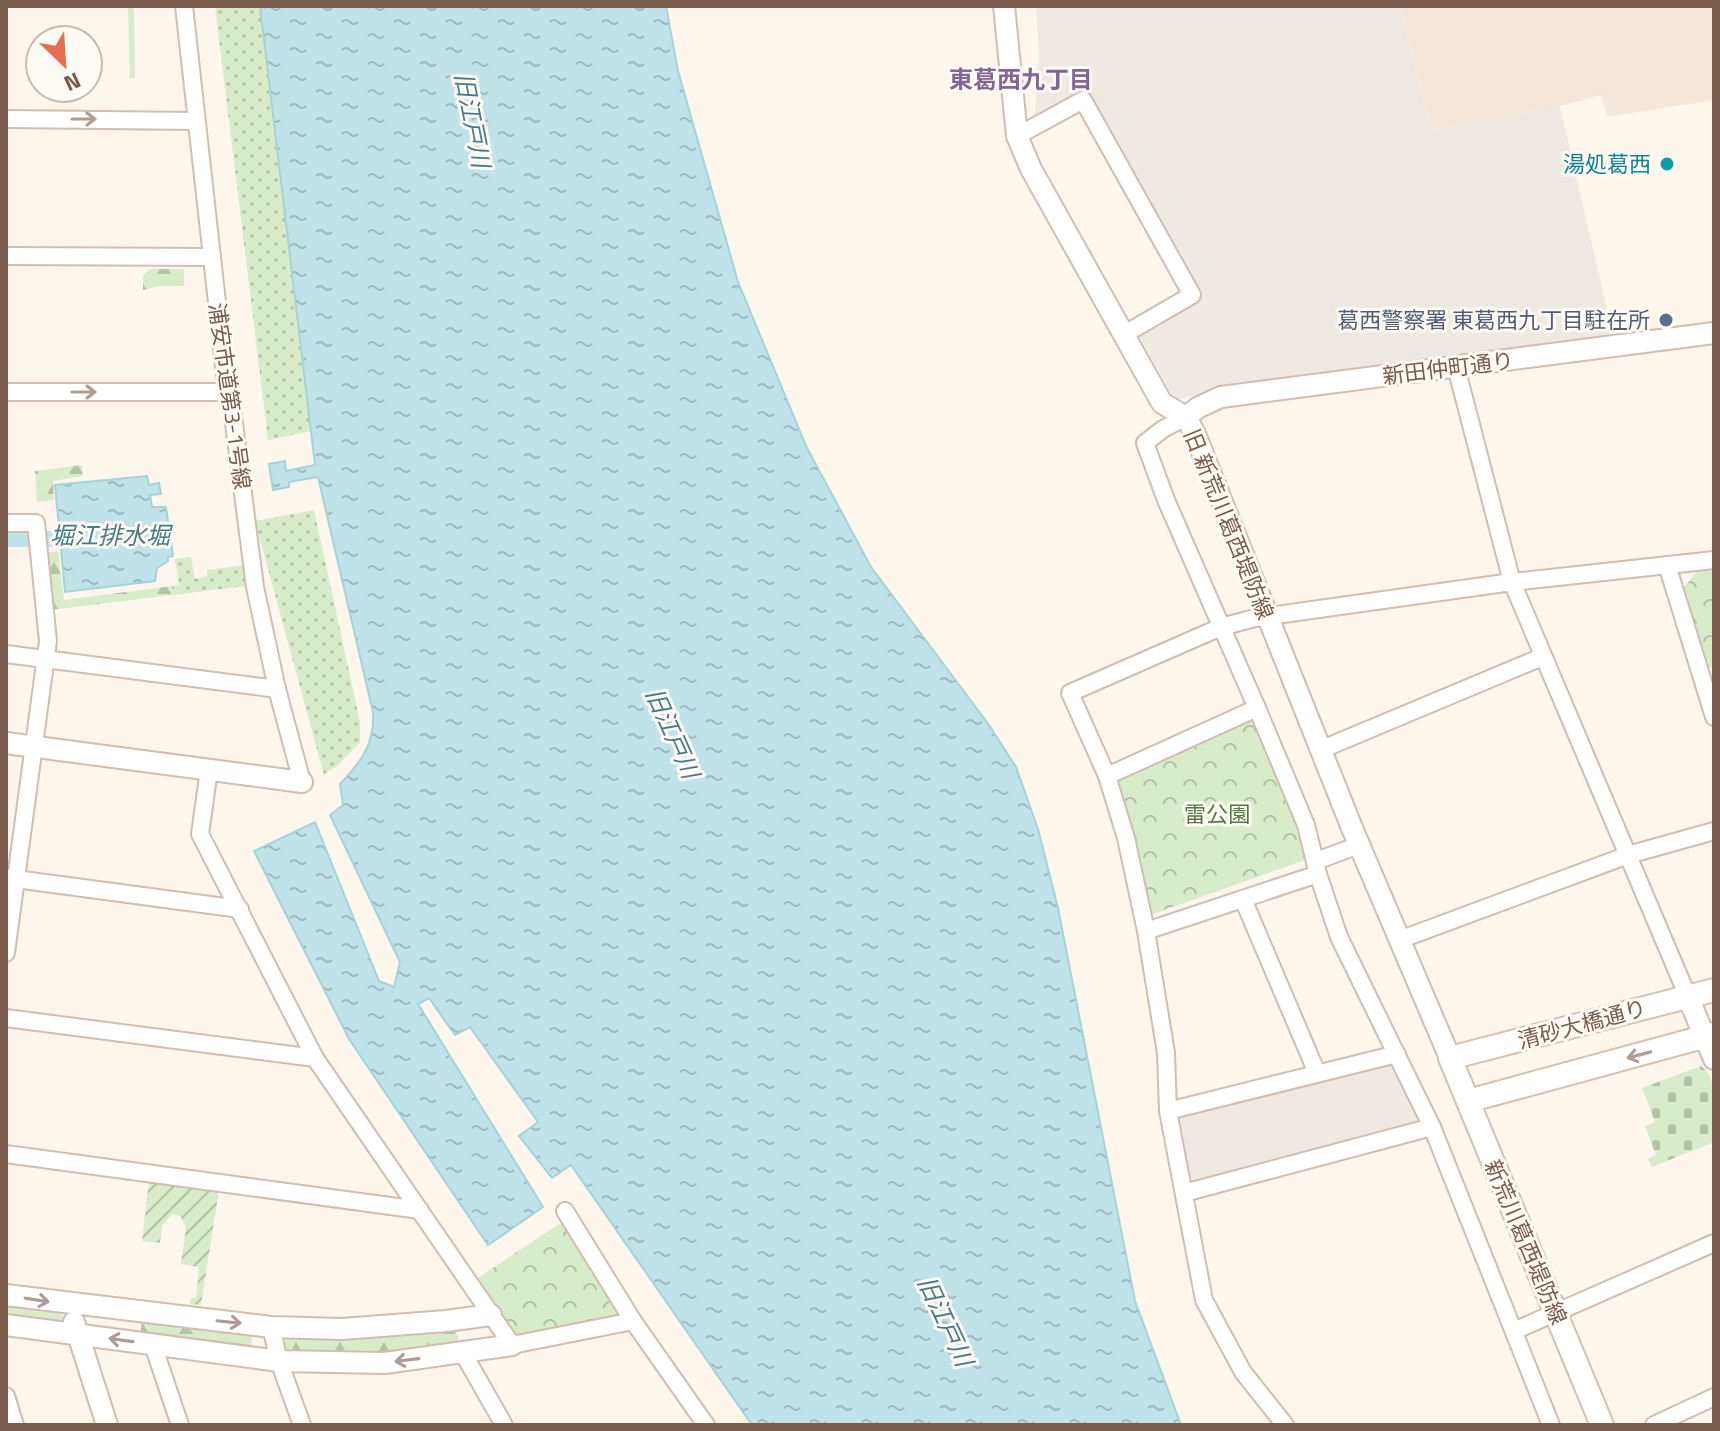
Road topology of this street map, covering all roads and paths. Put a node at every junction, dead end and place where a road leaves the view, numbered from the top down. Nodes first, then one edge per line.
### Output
1 (184, 6) edge
2 (1004, 6) edge
3 (6, 119) edge
4 (196, 121) junction
5 (1017, 136) junction
6 (6, 256) edge
7 (212, 257) junction
8 (1714, 333) edge
9 (1123, 335) junction
10 (1456, 367) junction
11 (6, 392) edge
12 (227, 392) junction
13 (1186, 417) junction
14 (6, 523) edge
15 (1714, 560) edge
16 (1667, 565) junction
17 (1512, 582) junction
18 (1266, 616) junction
19 (1221, 627) junction
20 (6, 654) edge
21 (1542, 657) junction
22 (45, 659) junction
23 (1709, 684) edge
24 (277, 689) junction
25 (1257, 708) junction
26 (1714, 717) edge
27 (6, 743) edge
28 (33, 747) junction
29 (1320, 750) junction
30 (209, 770) junction
31 (1107, 776) junction
32 (302, 782) joint
33 (1714, 831) edge
34 (1359, 845) junction
35 (1628, 855) junction
36 (1317, 868) junction
37 (11, 878) edge
38 (1243, 899) junction
39 (240, 909) junction
40 (1146, 931) junction
41 (1399, 940) junction
42 (6, 953) edge
43 (1714, 990) edge
44 (1688, 997) junction
45 (6, 1018) edge
46 (1709, 1035) edge
47 (1397, 1054) junction
48 (315, 1058) junction
49 (1450, 1058) junction
50 (1714, 1059) edge
51 (1317, 1073) junction
52 (1468, 1101) junction
53 (1168, 1111) junction
54 (1432, 1127) junction
55 (6, 1154) edge
56 (1184, 1193) junction
57 (420, 1210) junction
58 (565, 1211) dead end
59 (1714, 1243) edge
60 (6, 1295) edge
61 (68, 1305) junction
62 (1555, 1313) junction
63 (491, 1315) junction
64 (633, 1321) junction
65 (6, 1325) edge
66 (271, 1327) junction
67 (1514, 1331) junction
68 (78, 1334) junction
69 (153, 1345) junction
70 (512, 1345) junction
71 (463, 1353) junction
72 (279, 1361) junction
73 (6, 1396) edge
74 (1714, 1397) edge
75 (15, 1425) edge
76 (107, 1425) edge
77 (180, 1425) edge
78 (302, 1425) edge
79 (504, 1425) edge
80 (706, 1425) edge
81 (1285, 1425) edge
82 (1551, 1425) edge
83 (1602, 1425) edge
84 (1654, 1425) edge

1 - 4 street, 浦安市道第3-1号線
2 - 5 street, 旧 新荒川葛西堤防線
3 -> 4 street
4 - 7 street, 浦安市道第3-1号線
5 - 9 street, 旧 新荒川葛西堤防線
5 - 9 street
6 - 7 street
7 - 12 street, 浦安市道第3-1号線
8 - 10 street, 新田仲町通り
9 - 13 street, 旧 新荒川葛西堤防線
10 - 13 street, 新田仲町通り
10 - 17 street
11 -> 12 street
12 - 24 street, 浦安市道第3-1号線
13 - 18 street, 旧 新荒川葛西堤防線
13 - 19 street
14 - 22 street
15 - 16 street
16 - 17 street
16 - 23 street
17 - 18 street
17 - 21 street
18 - 19 street
18 - 29 street, 旧 新荒川葛西堤防線
19 - 25 street
19 - 31 street
20 - 22 street
21 - 29 street
21 - 35 street
22 - 24 street
22 - 28 street
23 - 26 street
24 - 32 street, 浦安市道第3-1号線
25 - 31 street
25 - 36 street
27 - 28 street
28 - 30 street
28 - 37 street
29 - 34 street, 旧 新荒川葛西堤防線
30 - 32 street
30 - 39 street
31 - 40 street
33 - 35 street
34 - 36 street
34 - 41 street, 旧 新荒川葛西堤防線
35 - 41 street
35 - 44 street
36 - 38 street
36 - 47 street
37 - 39 street
37 - 42 street
38 - 40 street
38 - 51 street
39 - 48 street
40 - 53 street
41 - 49 street, 旧 新荒川葛西堤防線
43 - 44 main road, 清砂大橋通り
44 - 46 street
44 - 49 main road, 清砂大橋通り
45 - 48 street
46 - 50 street
46 -> 52 main road, 清砂大橋通り
47 - 51 street
47 - 54 street
48 - 57 street
49 - 52 main road, 新荒川葛西堤防線
51 - 53 street
52 - 62 main road, 新荒川葛西堤防線
53 - 56 street
54 - 56 street
54 - 67 street
55 - 57 street
56 - 81 street
57 - 63 street
58 - 64 street
59 - 62 street
60 -> 61 street
61 -> 66 street
61 - 68 street
62 - 67 street
62 - 83 main road, 新荒川葛西堤防線
63 - 66 street
63 - 70 street
64 - 70 street
64 - 80 street
65 - 68 street
66 - 72 street
67 - 82 street
69 -> 68 street
68 - 76 street
69 - 72 street
69 - 77 street
70 - 71 street
71 -> 72 street
71 - 79 street
72 - 78 street
73 - 75 street
74 - 84 street

